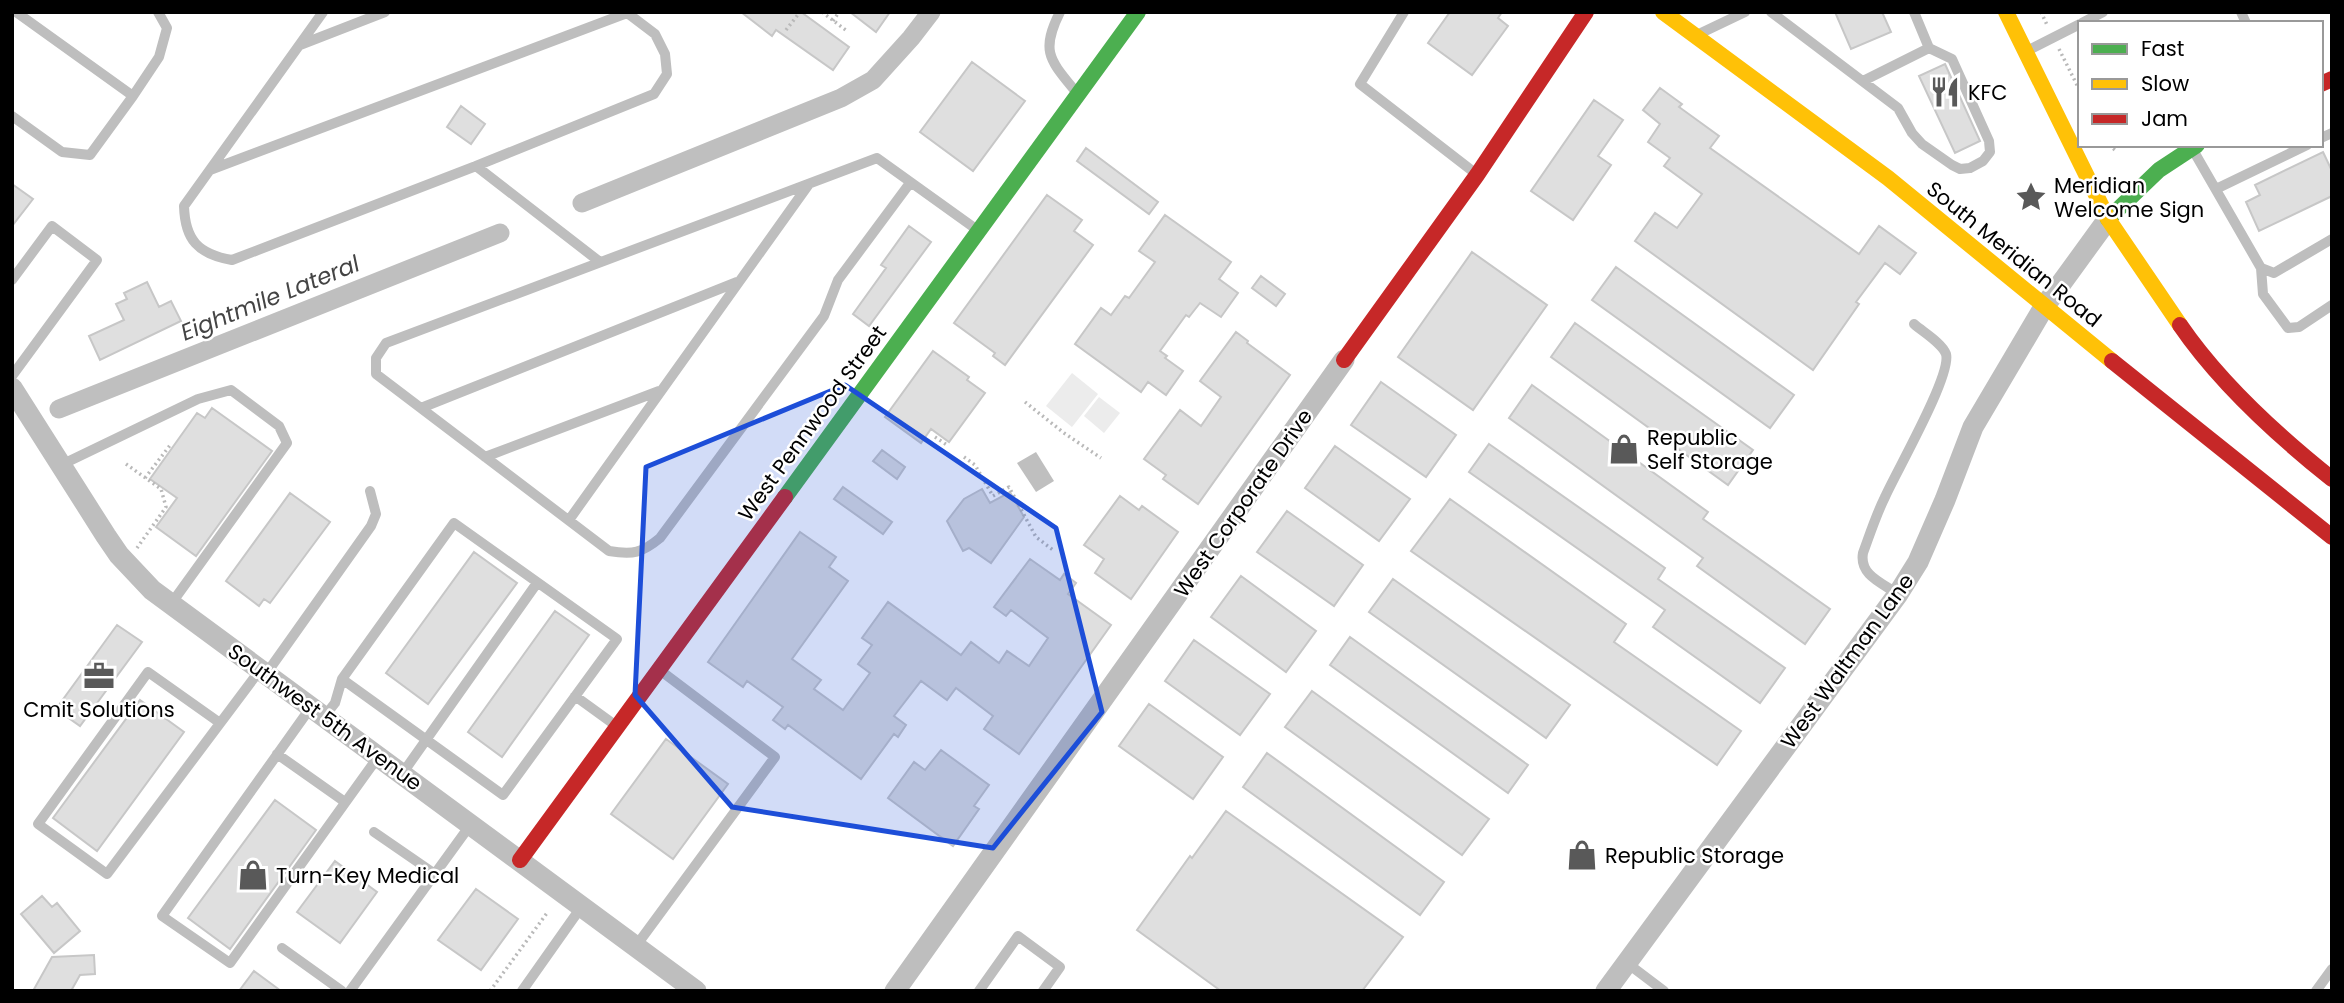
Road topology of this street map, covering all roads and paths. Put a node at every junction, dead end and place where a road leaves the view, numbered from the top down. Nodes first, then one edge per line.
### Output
1 (16, 12) edge
2 (158, 12) edge
3 (323, 12) edge
4 (384, 12) edge
5 (800, 12) edge
6 (822, 12) edge
7 (839, 12) edge
8 (1060, 12) edge
9 (1138, 12) edge
10 (1404, 12) edge
11 (1586, 12) edge
12 (1663, 12) edge
13 (1771, 12) edge
14 (1914, 12) edge
15 (2006, 12) edge
16 (2041, 12) edge
17 (2103, 12) edge
18 (626, 13) edge
19 (1740, 13) edge
20 (833, 20) junction
21 (2045, 21) dead end
22 (2085, 21) edge
23 (2078, 25) edge
24 (786, 30) dead end
25 (847, 30) dead end
26 (1695, 35) junction
27 (300, 45) junction
28 (1929, 48) junction
29 (2058, 48) dead end
30 (2025, 52) junction
31 (1863, 81) junction
32 (2078, 87) edge
33 (1077, 94) junction
34 (132, 96) junction
35 (12, 116) edge
36 (2111, 147) edge
37 (2193, 147) edge
38 (2195, 147) edge
39 (2303, 147) edge
40 (2115, 150) dead end
41 (477, 166) junction
42 (209, 171) junction
43 (1477, 175) junction
44 (911, 183) junction
45 (808, 184) junction
46 (2216, 189) junction
47 (2108, 219) junction
48 (978, 230) junction
49 (2332, 239) edge
50 (600, 261) junction
51 (2261, 268) junction
52 (12, 280) edge
53 (738, 282) junction
54 (2332, 305) edge
55 (2044, 307) junction
56 (1914, 324) dead end
57 (2104, 336) dead end
58 (1344, 360) joint
59 (12, 376) edge
60 (12, 388) edge
61 (661, 390) junction
62 (1025, 402) dead end
63 (421, 408) junction
64 (935, 437) dead end
65 (171, 444) dead end
66 (947, 445) dead end
67 (485, 457) junction
68 (964, 457) dead end
69 (1101, 458) dead end
70 (126, 464) dead end
71 (61, 466) junction
72 (145, 478) junction
73 (2332, 479) edge
74 (370, 491) dead end
75 (569, 520) junction
76 (2332, 537) edge
77 (137, 548) dead end
78 (1053, 550) dead end
79 (537, 583) junction
80 (1898, 594) junction
81 (171, 604) junction
82 (659, 669) junction
83 (263, 672) junction
84 (342, 679) junction
85 (575, 696) junction
86 (317, 712) junction
87 (220, 723) junction
88 (617, 726) junction
89 (427, 740) junction
90 (277, 754) junction
91 (378, 757) junction
92 (402, 774) junction
93 (345, 802) junction
94 (471, 824) junction
95 (373, 832) dead end
96 (520, 860) junction
97 (435, 874) junction
98 (582, 906) junction
99 (547, 913) dead end
100 (636, 946) junction
101 (282, 948) dead end
102 (1627, 963) junction
103 (2332, 969) edge
104 (342, 991) edge
105 (350, 991) edge
106 (490, 991) edge
107 (522, 991) edge
108 (695, 991) edge
109 (895, 991) edge
110 (979, 991) edge
111 (1043, 991) edge
112 (1606, 991) edge
113 (1664, 991) edge
114 (2316, 991) edge

1 - 34 lane
2 - 34 lane
3 - 27 lane
4 - 27 lane
5 - 24 path
6 - 20 path
7 - 20 path
8 - 33 lane
9 - 33 street, West Pennwood Street
10 - 43 lane
11 - 43 street, West Corporate Drive
12 - 26 street, South Meridian Road
13 - 31 lane
14 - 28 lane
15 - 30 street
16 - 21 path
17 - 22 lane
18 - 41 lane
18 - 42 lane
19 - 26 lane
20 - 25 path
23 - 30 lane
26 - 55 street, South Meridian Road
27 - 42 lane
28 - 31 lane
28 - 31 lane
29 - 32 path
30 - 47 street
33 - 48 street, West Pennwood Street
34 - 35 lane
36 - 40 path
37 - 47 street
38 - 46 lane
39 - 46 lane
41 - 42 lane
41 - 50 lane
43 - 58 street, West Corporate Drive
44 - 45 lane
44 - 48 lane
44 - 75 lane
45 - 50 lane
45 - 53 lane
46 - 51 lane
47 - 55 street, West Waltman Lane
47 - 73 street
48 - 82 street, West Pennwood Street
49 - 51 lane
50 - 63 lane
51 - 54 lane
52 - 59 lane
53 - 61 lane
53 - 63 lane
55 - 57 street
55 - 76 street, South Meridian Road
55 - 80 street, West Waltman Lane
56 - 80 lane
58 - 109 street, West Corporate Drive
60 - 71 street, Southwest 5th Avenue
61 - 67 lane
61 - 75 lane
62 - 69 path
63 - 67 lane
64 - 66 path
65 - 72 path
67 - 75 lane
68 - 78 path
70 - 72 path
71 - 81 street, Southwest 5th Avenue
71 - 81 lane
72 - 77 path
74 - 83 lane
79 - 84 lane
79 - 85 lane
79 - 89 lane
80 - 102 street, West Waltman Lane
81 - 83 street, Southwest 5th Avenue
82 - 88 street, West Pennwood Street
82 - 100 lane
83 - 86 street, Southwest 5th Avenue
83 - 87 lane
84 - 86 lane
84 - 89 lane
85 - 88 lane
85 - 89 lane
86 - 90 lane
86 - 91 street, Southwest 5th Avenue
87 - 87 lane
88 - 96 street, West Pennwood Street
89 - 92 lane
90 - 93 lane
90 - 93 lane
91 - 92 street, Southwest 5th Avenue
91 - 93 lane
92 - 94 street, Southwest 5th Avenue
94 - 96 street, Southwest 5th Avenue
94 - 97 lane
95 - 97 lane
96 - 98 street, Southwest 5th Avenue
97 - 105 lane
98 - 100 street, Southwest 5th Avenue
98 - 107 lane
99 - 106 path
100 - 108 street, Southwest 5th Avenue
101 - 104 lane
102 - 112 street, West Waltman Lane
102 - 113 lane
103 - 114 lane
110 - 111 lane

